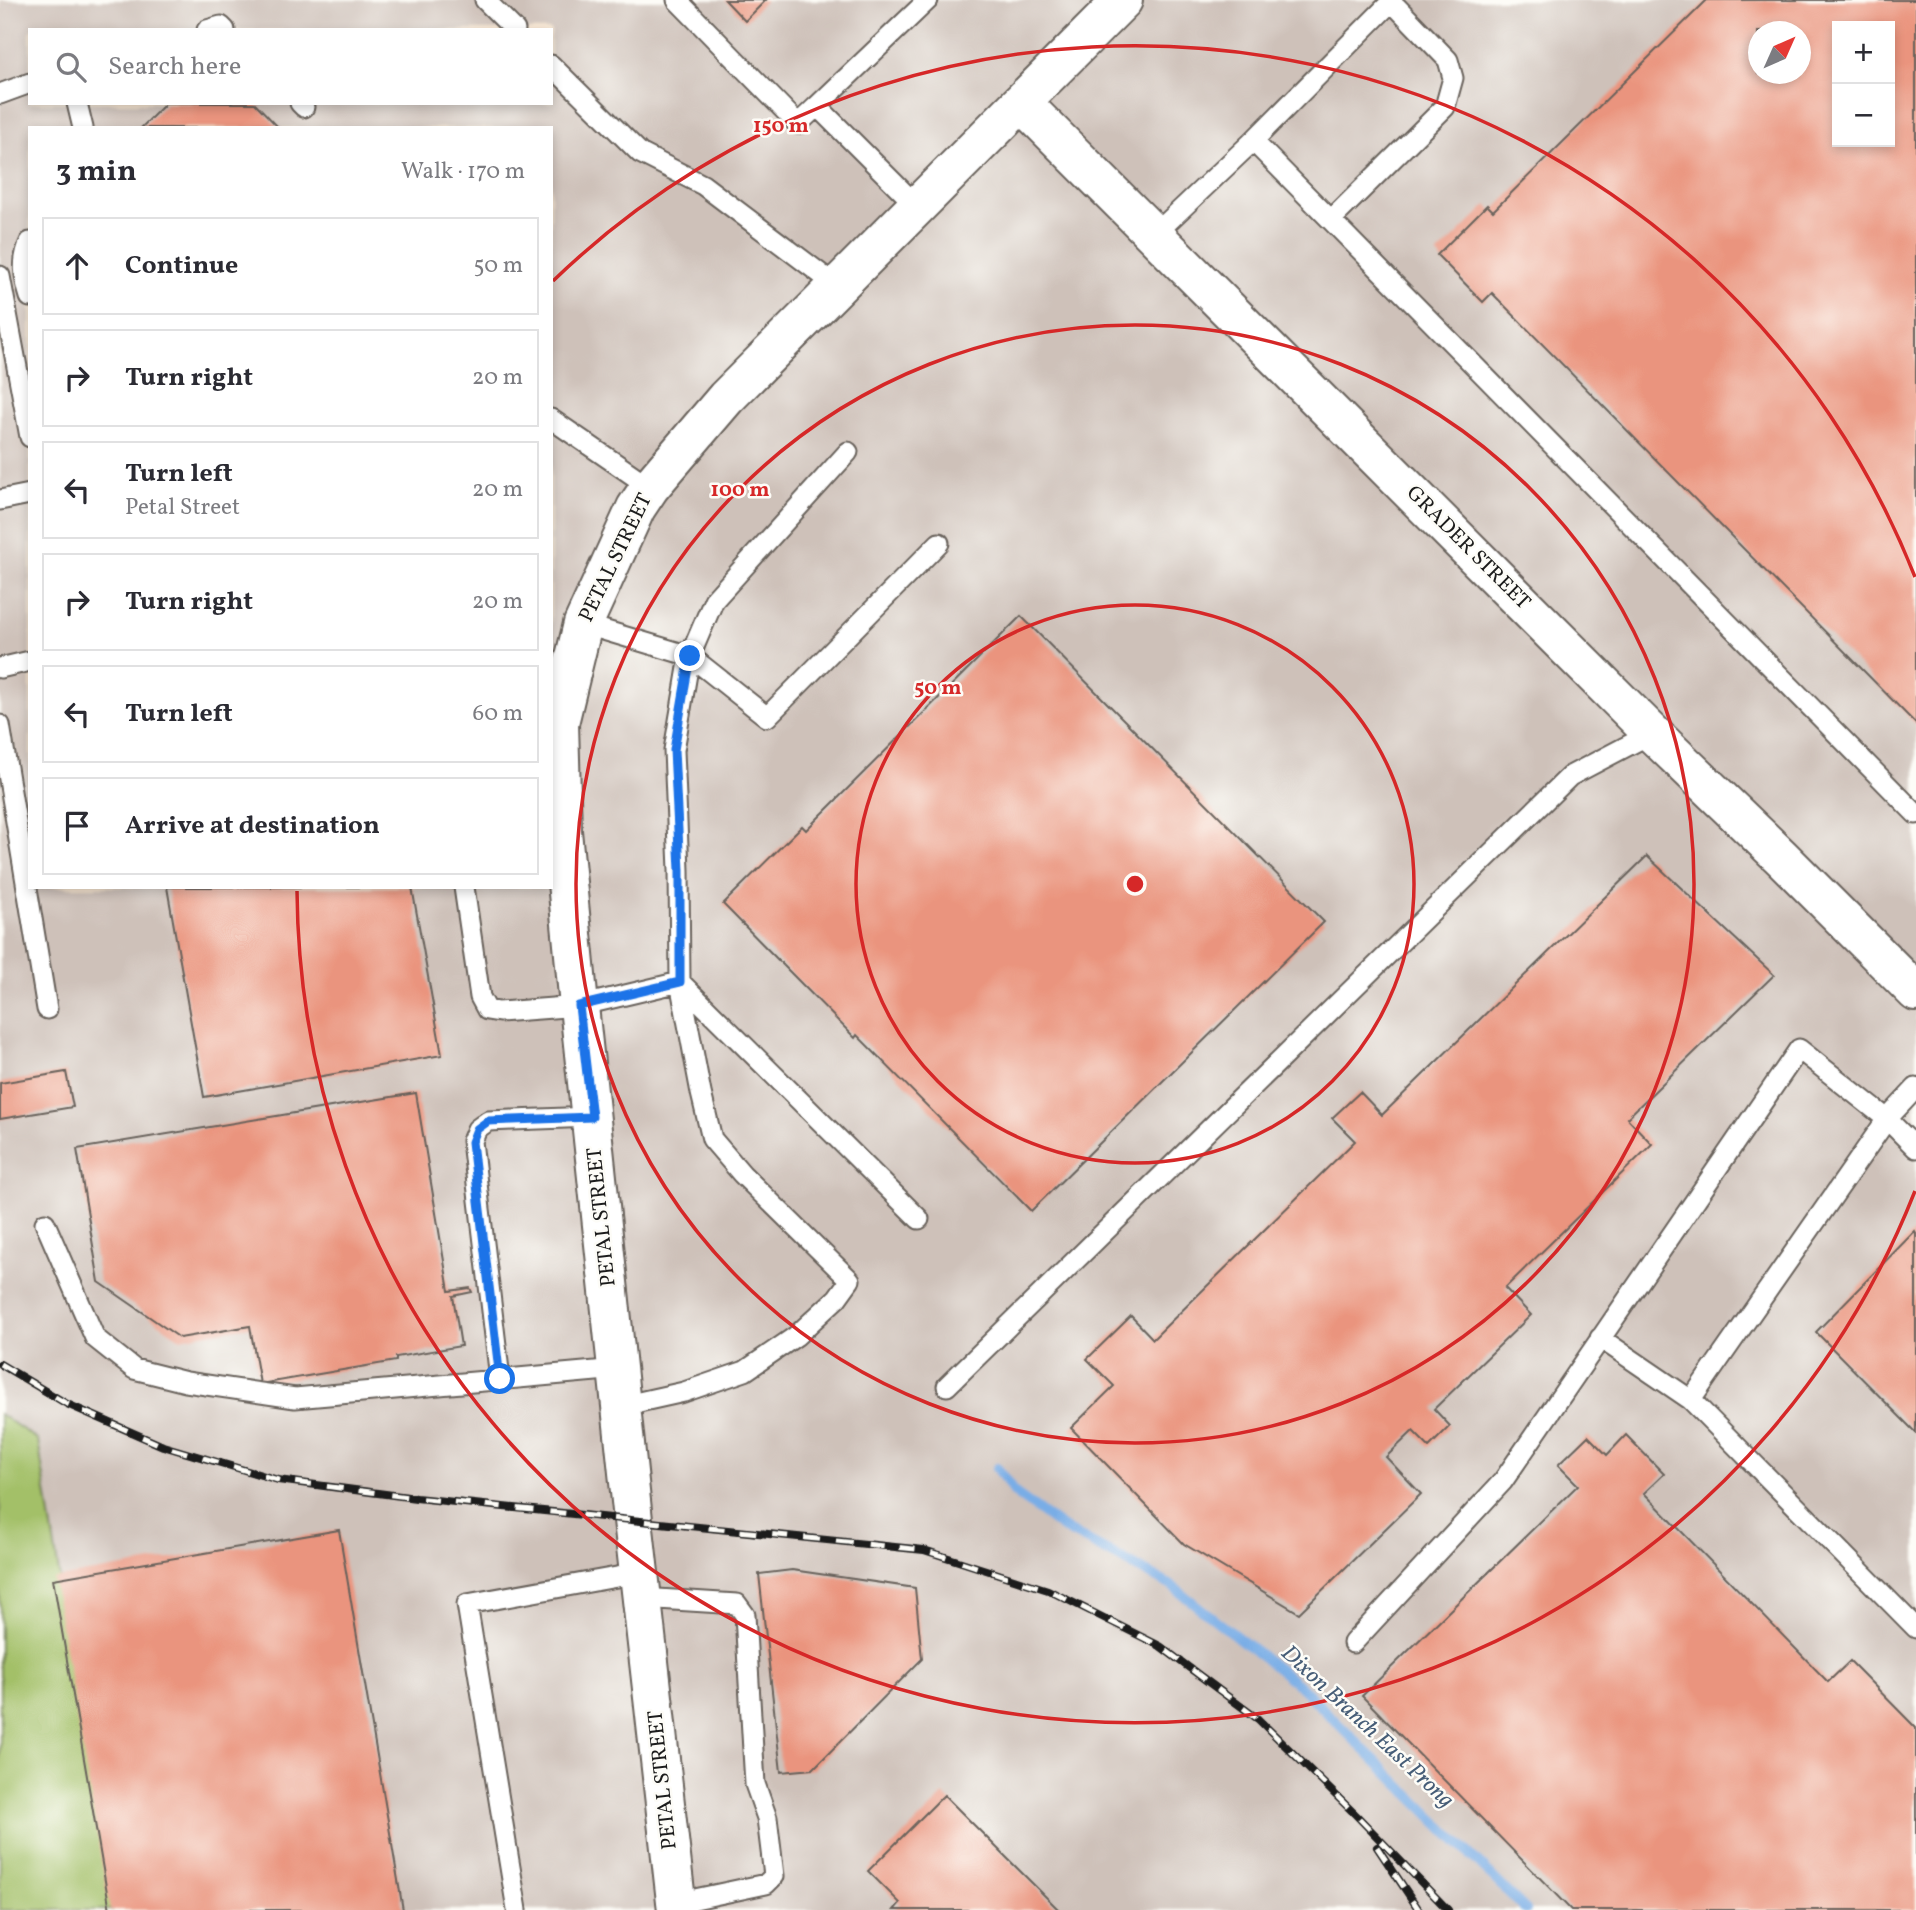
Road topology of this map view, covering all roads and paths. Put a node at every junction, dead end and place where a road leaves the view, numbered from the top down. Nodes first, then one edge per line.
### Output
1 (485, 0) edge
2 (677, 0) edge
3 (928, 0) edge
4 (1123, 0) edge
5 (1392, 1) edge
6 (513, 28) edge
7 (553, 67) edge
8 (28, 84) edge
9 (0, 94) edge
10 (1022, 103) junction
11 (78, 105) edge
12 (817, 106) junction
13 (83, 126) edge
14 (1253, 141) junction
15 (918, 207) junction
16 (1331, 220) junction
17 (1154, 235) junction
18 (28, 246) edge
19 (0, 276) edge
20 (24, 276) junction
21 (1, 282) edge
22 (838, 287) junction
23 (28, 290) edge
24 (553, 420) edge
25 (28, 426) edge
26 (848, 452) dead end
27 (650, 487) junction
28 (28, 494) edge
29 (0, 500) edge
30 (939, 543) dead end
31 (583, 624) junction
32 (690, 656) junction
33 (28, 661) edge
34 (0, 668) edge
35 (555, 723) edge
36 (0, 725) edge
37 (1652, 733) junction
38 (1916, 814) edge
39 (464, 889) edge
40 (680, 982) junction
41 (1916, 992) edge
42 (579, 1006) junction
43 (47, 1009) dead end
44 (1916, 1088) edge
45 (592, 1117) junction
46 (1887, 1119) junction
47 (1916, 1148) edge
48 (919, 1219) dead end
49 (45, 1223) dead end
50 (1601, 1338) junction
51 (618, 1369) junction
52 (500, 1379) junction
53 (947, 1386) dead end
54 (1692, 1400) junction
55 (621, 1406) junction
56 (641, 1586) junction
57 (1916, 1628) edge
58 (1353, 1643) dead end
59 (677, 1906) edge
60 (517, 1910) edge

1 - 6 lane
2 - 12 lane
3 - 12 lane
4 - 10 street, PETAL STREET
5 - 14 lane
5 - 16 lane
7 - 22 lane
8 - 9 lane
10 - 15 street, PETAL STREET
10 - 17 street, GRADER STREET
11 - 13 lane
12 - 15 lane
14 - 16 lane
14 - 17 lane
15 - 22 street, PETAL STREET
16 - 38 lane
17 - 37 street, GRADER STREET
18 - 20 lane
19 - 21 lane
20 - 21 lane
20 - 23 lane
21 - 25 lane
22 - 27 street, PETAL STREET
24 - 27 lane
26 - 32 lane
27 - 31 street, PETAL STREET
28 - 29 lane
30 - 32 lane
31 - 32 lane
31 - 35 street, PETAL STREET
32 - 40 lane
33 - 34 lane
35 - 42 street, PETAL STREET
36 - 43 lane
37 - 41 street, GRADER STREET
37 - 53 lane
39 - 42 lane
40 - 42 lane
40 - 48 lane
40 - 55 lane
42 - 45 street, PETAL STREET
44 - 46 lane
45 - 51 street, PETAL STREET
45 - 52 lane
46 - 47 lane
46 - 50 lane
46 - 54 lane
49 - 52 lane
50 - 54 lane
50 - 58 lane
51 - 52 lane
51 - 55 street, PETAL STREET
54 - 57 lane
55 - 56 street, PETAL STREET
56 - 59 street, PETAL STREET
56 - 59 lane
56 - 60 lane

